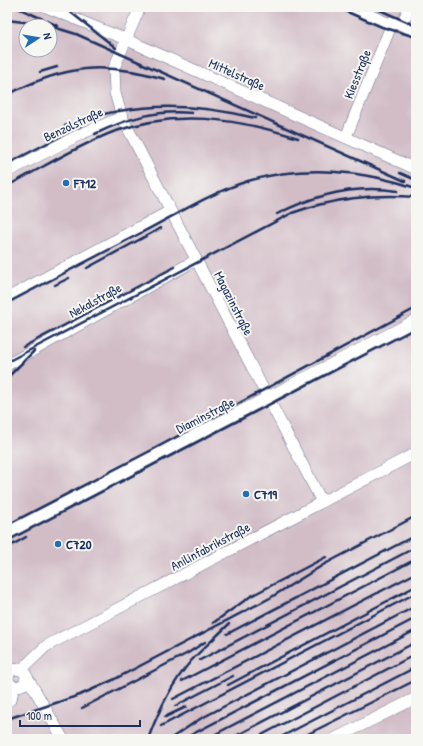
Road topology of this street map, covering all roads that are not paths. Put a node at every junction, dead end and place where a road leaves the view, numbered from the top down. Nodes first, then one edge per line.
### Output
1 (46, 7) edge
2 (140, 7) edge
3 (351, 7) edge
4 (410, 7) edge
5 (396, 24) junction
6 (416, 31) edge
7 (125, 39) junction
8 (122, 117) junction
9 (346, 137) junction
10 (416, 169) edge
11 (7, 172) edge
12 (170, 211) junction
13 (196, 260) junction
14 (7, 298) edge
15 (416, 320) edge
16 (7, 365) edge
17 (267, 399) junction
18 (416, 453) edge
19 (322, 502) junction
20 (7, 533) edge
21 (8, 671) edge
22 (24, 673) junction
23 (14, 687) junction
24 (416, 698) edge
25 (7, 702) edge
26 (63, 739) edge
27 (334, 739) edge

1 - 7 street, Mittelstraße
2 - 7 street, Benzolstraße
3 - 5 street
4 - 5 street, Kiesstraße
5 - 6 street
5 - 9 street, Kiesstraße
7 - 8 street, Benzolstraße
7 - 9 street, Mittelstraße
8 - 11 street, Benzolstraße
8 - 12 street, Magazinstraße
9 - 10 street, Mittelstraße
12 - 13 street, Magazinstraße
12 - 14 street
13 - 16 street, Nekalstraße
13 - 17 street, Magazinstraße
15 - 17 street, Diaminstraße
17 - 19 street, Magazinstraße
17 - 20 street, Diaminstraße
18 - 19 street, Anilinfabrikstraße
19 - 22 street, Anilinfabrikstraße
21 - 22 street
21 - 23 street
22 - 23 street
22 - 26 street
23 - 25 street
24 - 27 street

